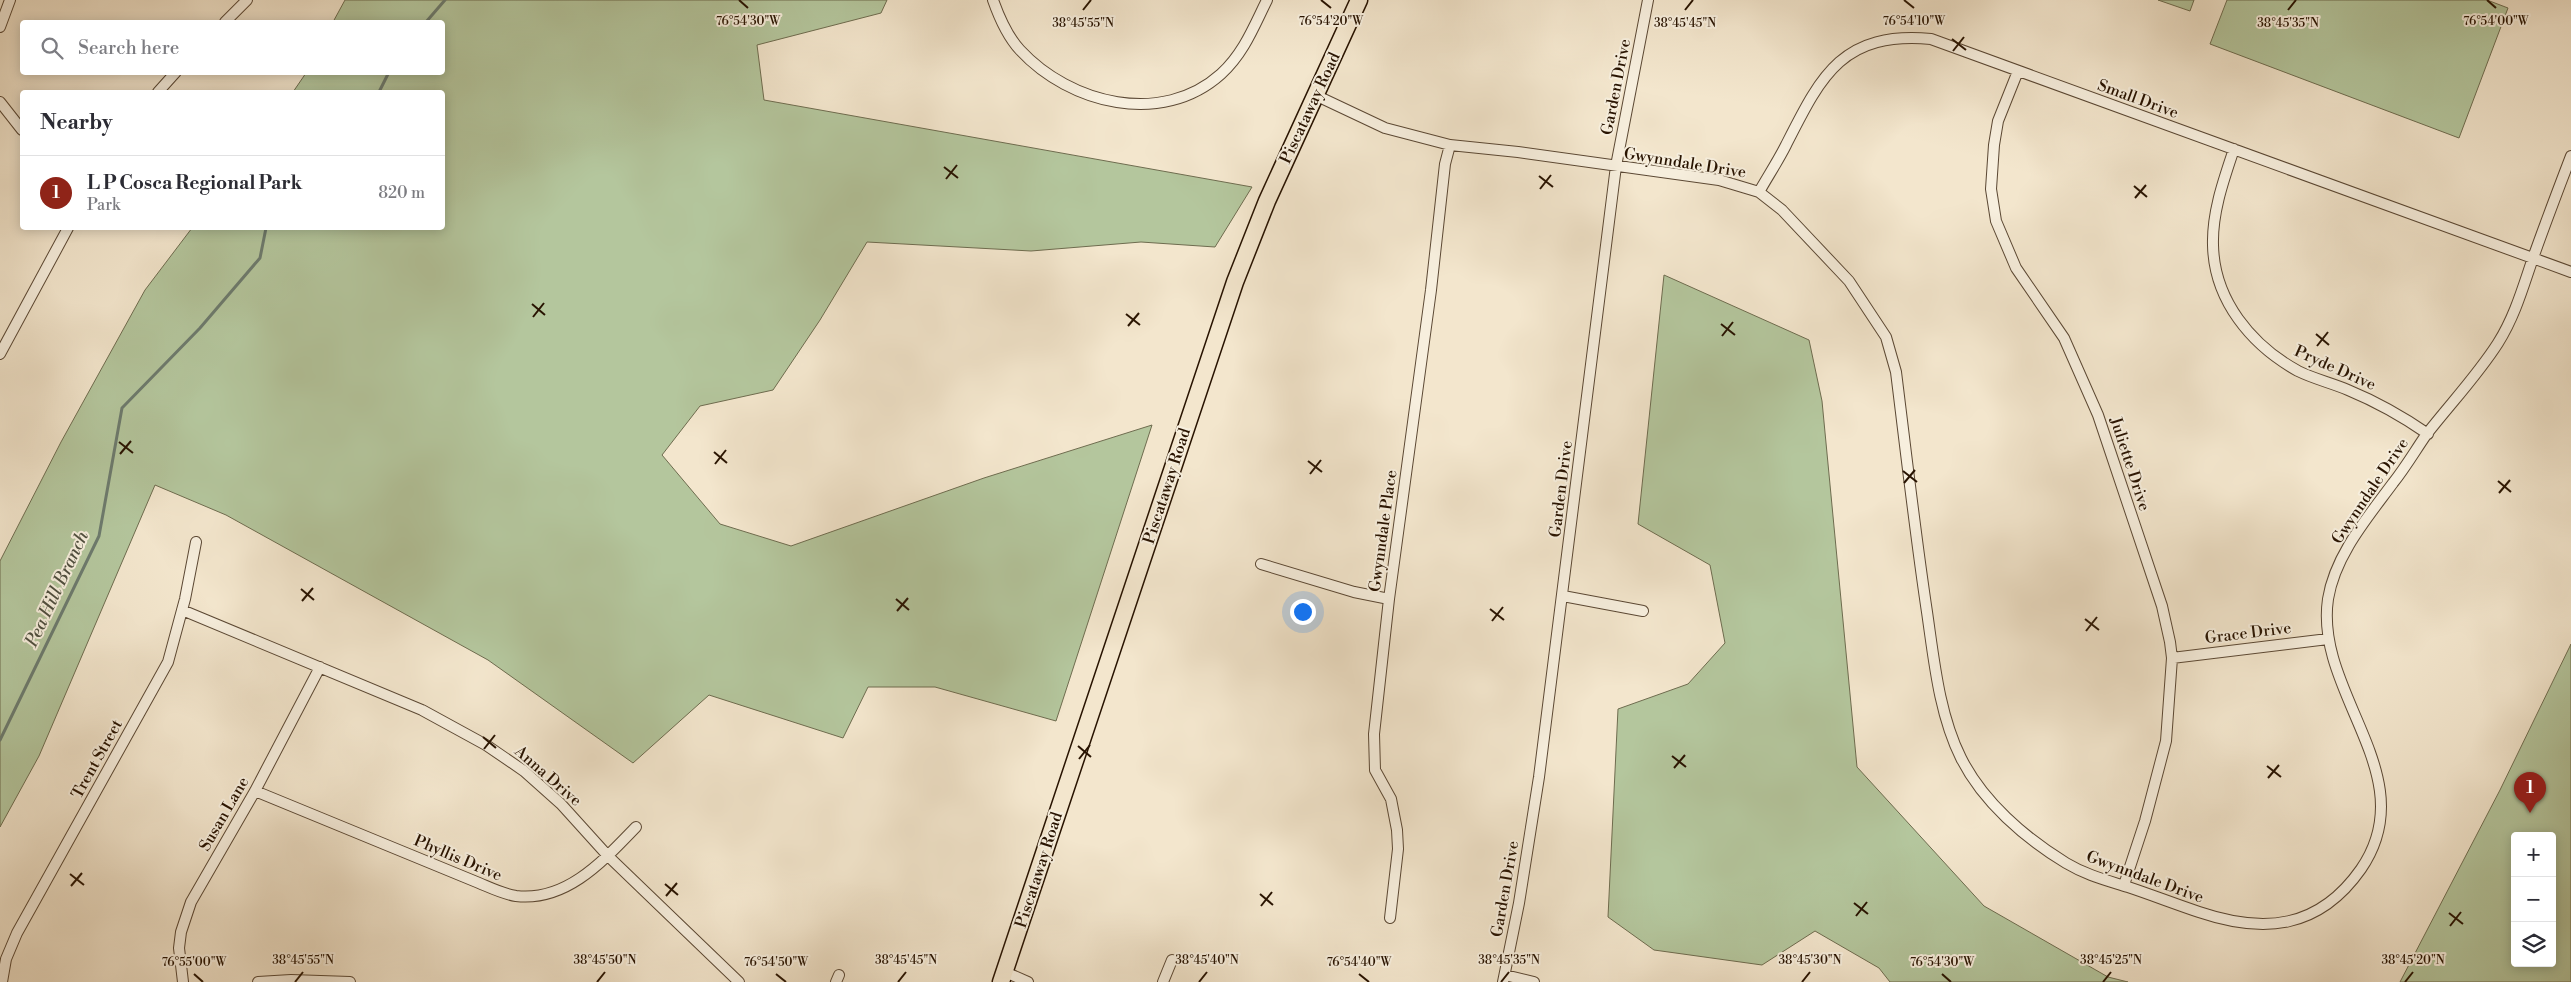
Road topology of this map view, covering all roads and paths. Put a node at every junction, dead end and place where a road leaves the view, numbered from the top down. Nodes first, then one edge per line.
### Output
1 (10, 0) edge
2 (247, 0) edge
3 (993, 0) edge
4 (1267, 0) edge
5 (1359, 0) edge
6 (1648, 0) edge
7 (228, 20) edge
8 (0, 27) edge
9 (2018, 71) junction
10 (173, 75) edge
11 (160, 90) edge
12 (1315, 95) junction
13 (0, 102) edge
14 (20, 127) edge
15 (1450, 146) junction
16 (2234, 149) junction
17 (2571, 156) edge
18 (1616, 166) junction
19 (1760, 192) junction
20 (67, 230) edge
21 (2534, 258) junction
22 (2571, 272) edge
23 (0, 354) edge
24 (2428, 434) junction
25 (196, 542) dead end
26 (1261, 564) dead end
27 (1563, 596) junction
28 (1389, 599) junction
29 (182, 610) junction
30 (1643, 611) dead end
31 (2328, 639) junction
32 (2172, 658) junction
33 (320, 667) junction
34 (255, 791) junction
35 (636, 827) dead end
36 (608, 856) junction
37 (2124, 885) junction
38 (1390, 918) dead end
39 (1172, 960) dead end
40 (1003, 977) edge
41 (1504, 978) edge
42 (2, 982) edge
43 (183, 982) edge
44 (258, 982) edge
45 (350, 982) edge
46 (739, 982) edge
47 (1028, 982) edge
48 (1163, 982) edge
49 (1534, 982) edge

1 - 8 street
2 - 7 street
3 - 4 street
5 - 12 main road, Piscataway Road
6 - 18 street, Garden Drive
9 - 16 street, Small Drive
9 - 19 street, Small Drive
9 - 32 street, Juliette Drive
10 - 11 street
12 - 15 street, Gwynndale Drive
12 - 40 main road, Piscataway Road
13 - 14 street
15 - 18 street, Gwynndale Drive
15 - 28 street, Gwynndale Place
16 - 21 street, Small Drive
16 - 24 street, Pryde Drive
17 - 21 street, Gwynndale Drive
18 - 19 street, Gwynndale Drive
18 - 27 street, Garden Drive
19 - 37 street, Gwynndale Drive
20 - 23 street
21 - 22 street, Small Drive
21 - 24 street, Gwynndale Drive
24 - 31 street, Gwynndale Drive
25 - 29 street, Trent Street
26 - 28 street
27 - 30 street
27 - 41 street, Garden Drive
28 - 38 street, Gwynndale Place
29 - 33 street, Anna Drive
29 - 42 street, Trent Street
31 - 32 street, Grace Drive
31 - 37 street, Gwynndale Drive
32 - 37 street, Juliette Drive
33 - 34 street, Susan Lane
33 - 36 street, Anna Drive
34 - 36 street, Phyllis Drive
34 - 43 street, Susan Lane
35 - 36 street, Phyllis Drive
36 - 46 street, Anna Drive
39 - 48 street
40 - 47 street
41 - 49 street
44 - 45 street

